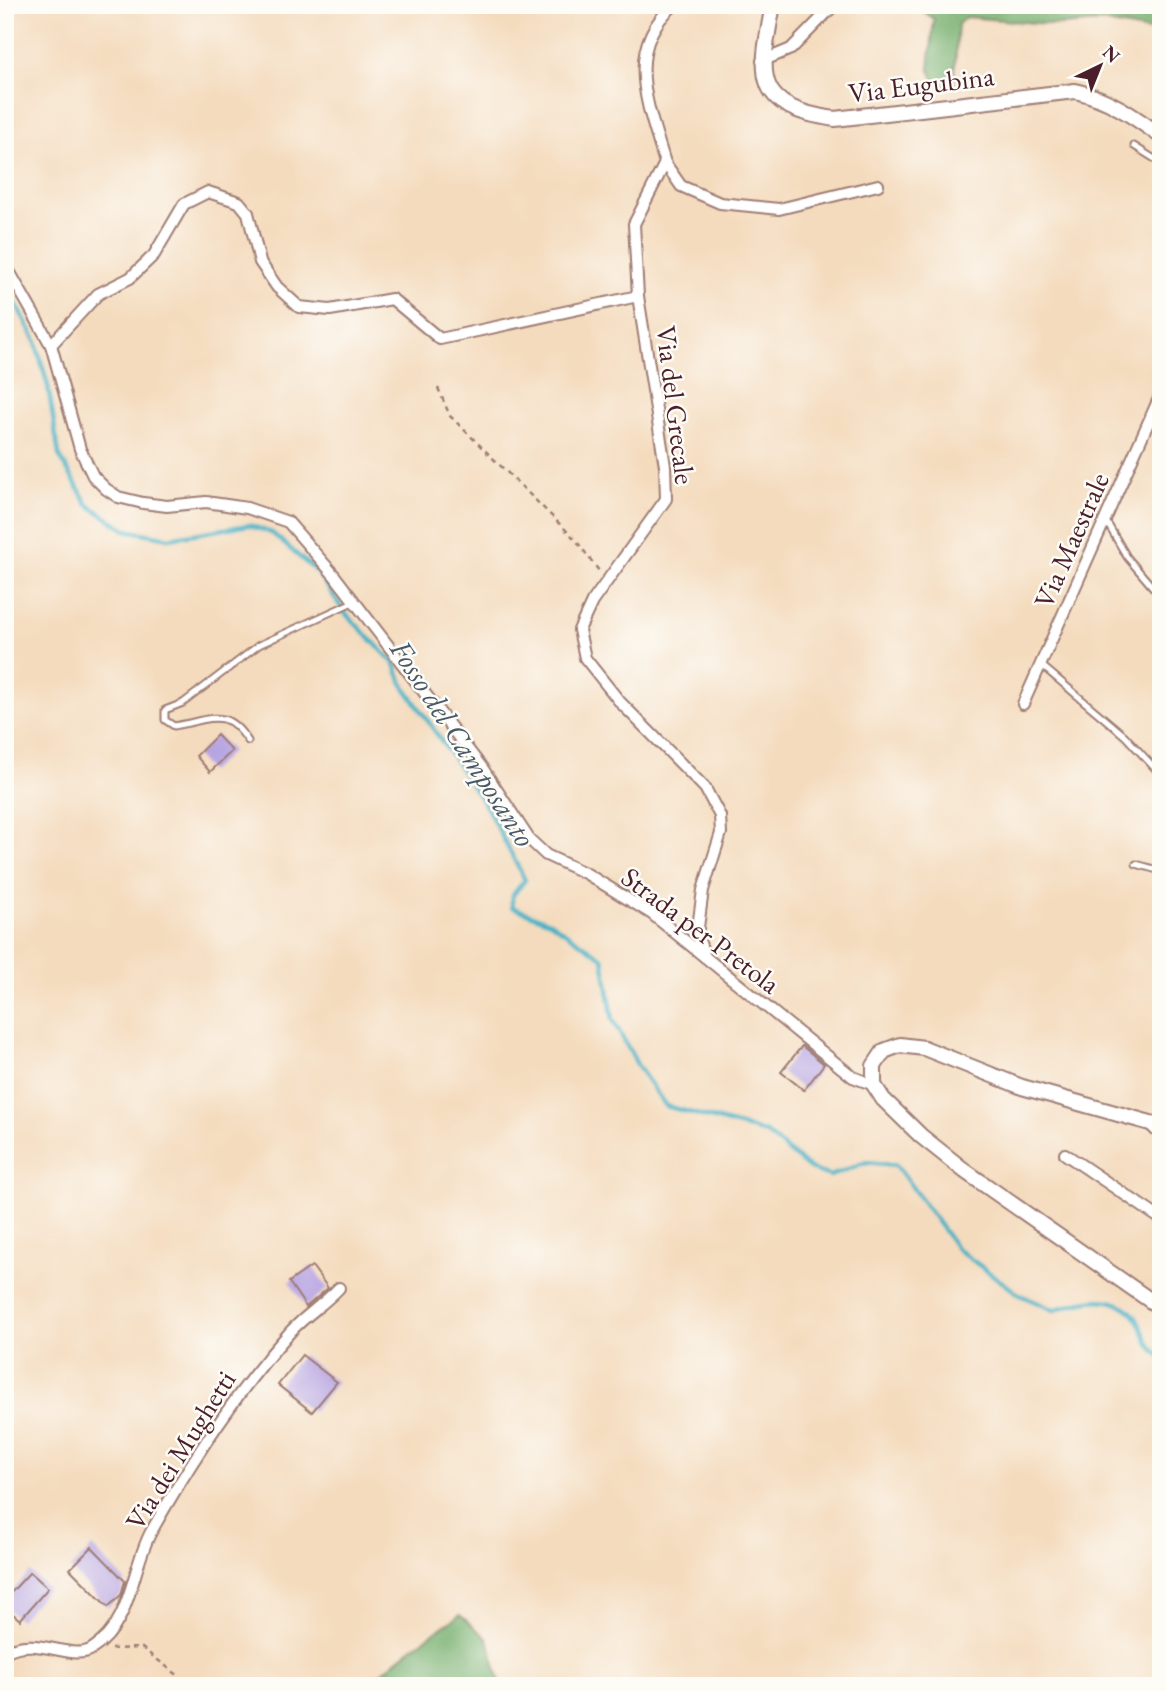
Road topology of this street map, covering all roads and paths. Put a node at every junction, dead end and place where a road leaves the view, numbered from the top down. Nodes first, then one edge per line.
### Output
1 (674, 5) edge
2 (773, 5) edge
3 (834, 5) edge
4 (762, 61) junction
5 (1161, 136) edge
6 (1134, 146) dead end
7 (665, 163) junction
8 (1161, 163) edge
9 (878, 185) dead end
10 (5, 264) edge
11 (638, 296) junction
12 (51, 345) junction
13 (439, 387) dead end
14 (1161, 394) edge
15 (1105, 519) junction
16 (607, 582) junction
17 (1161, 597) edge
18 (353, 602) junction
19 (1040, 664) junction
20 (1023, 704) dead end
21 (248, 741) dead end
22 (1161, 775) edge
23 (1136, 864) dead end
24 (1161, 871) edge
25 (706, 959) junction
26 (874, 1085) junction
27 (1153, 1125) edge
28 (1161, 1139) edge
29 (1065, 1154) dead end
30 (1161, 1219) edge
31 (339, 1288) dead end
32 (1161, 1308) edge
33 (90, 1651) junction
34 (5, 1652) edge
35 (192, 1686) edge

1 - 7 street
2 - 4 street
3 - 4 street
4 - 5 street, Via Eugubina
6 - 8 lane
7 - 9 street
7 - 11 street, Via del Grecale
10 - 12 street, Strada per Pretola
11 - 12 street
11 - 16 street, Via del Grecale
12 - 18 street, Strada per Pretola
13 - 16 path
14 - 15 street, Via Maestrale
15 - 17 lane
15 - 19 street, Via Maestrale
16 - 25 street, Via del Grecale
18 - 21 lane
18 - 25 street, Strada per Pretola
19 - 20 street, Via Maestrale
19 - 22 lane
23 - 24 lane
25 - 26 street, Strada per Pretola
26 - 27 street
26 - 32 street
27 - 28 lane
29 - 30 street
31 - 33 street, Via dei Mughetti
33 - 34 street
33 - 35 path

